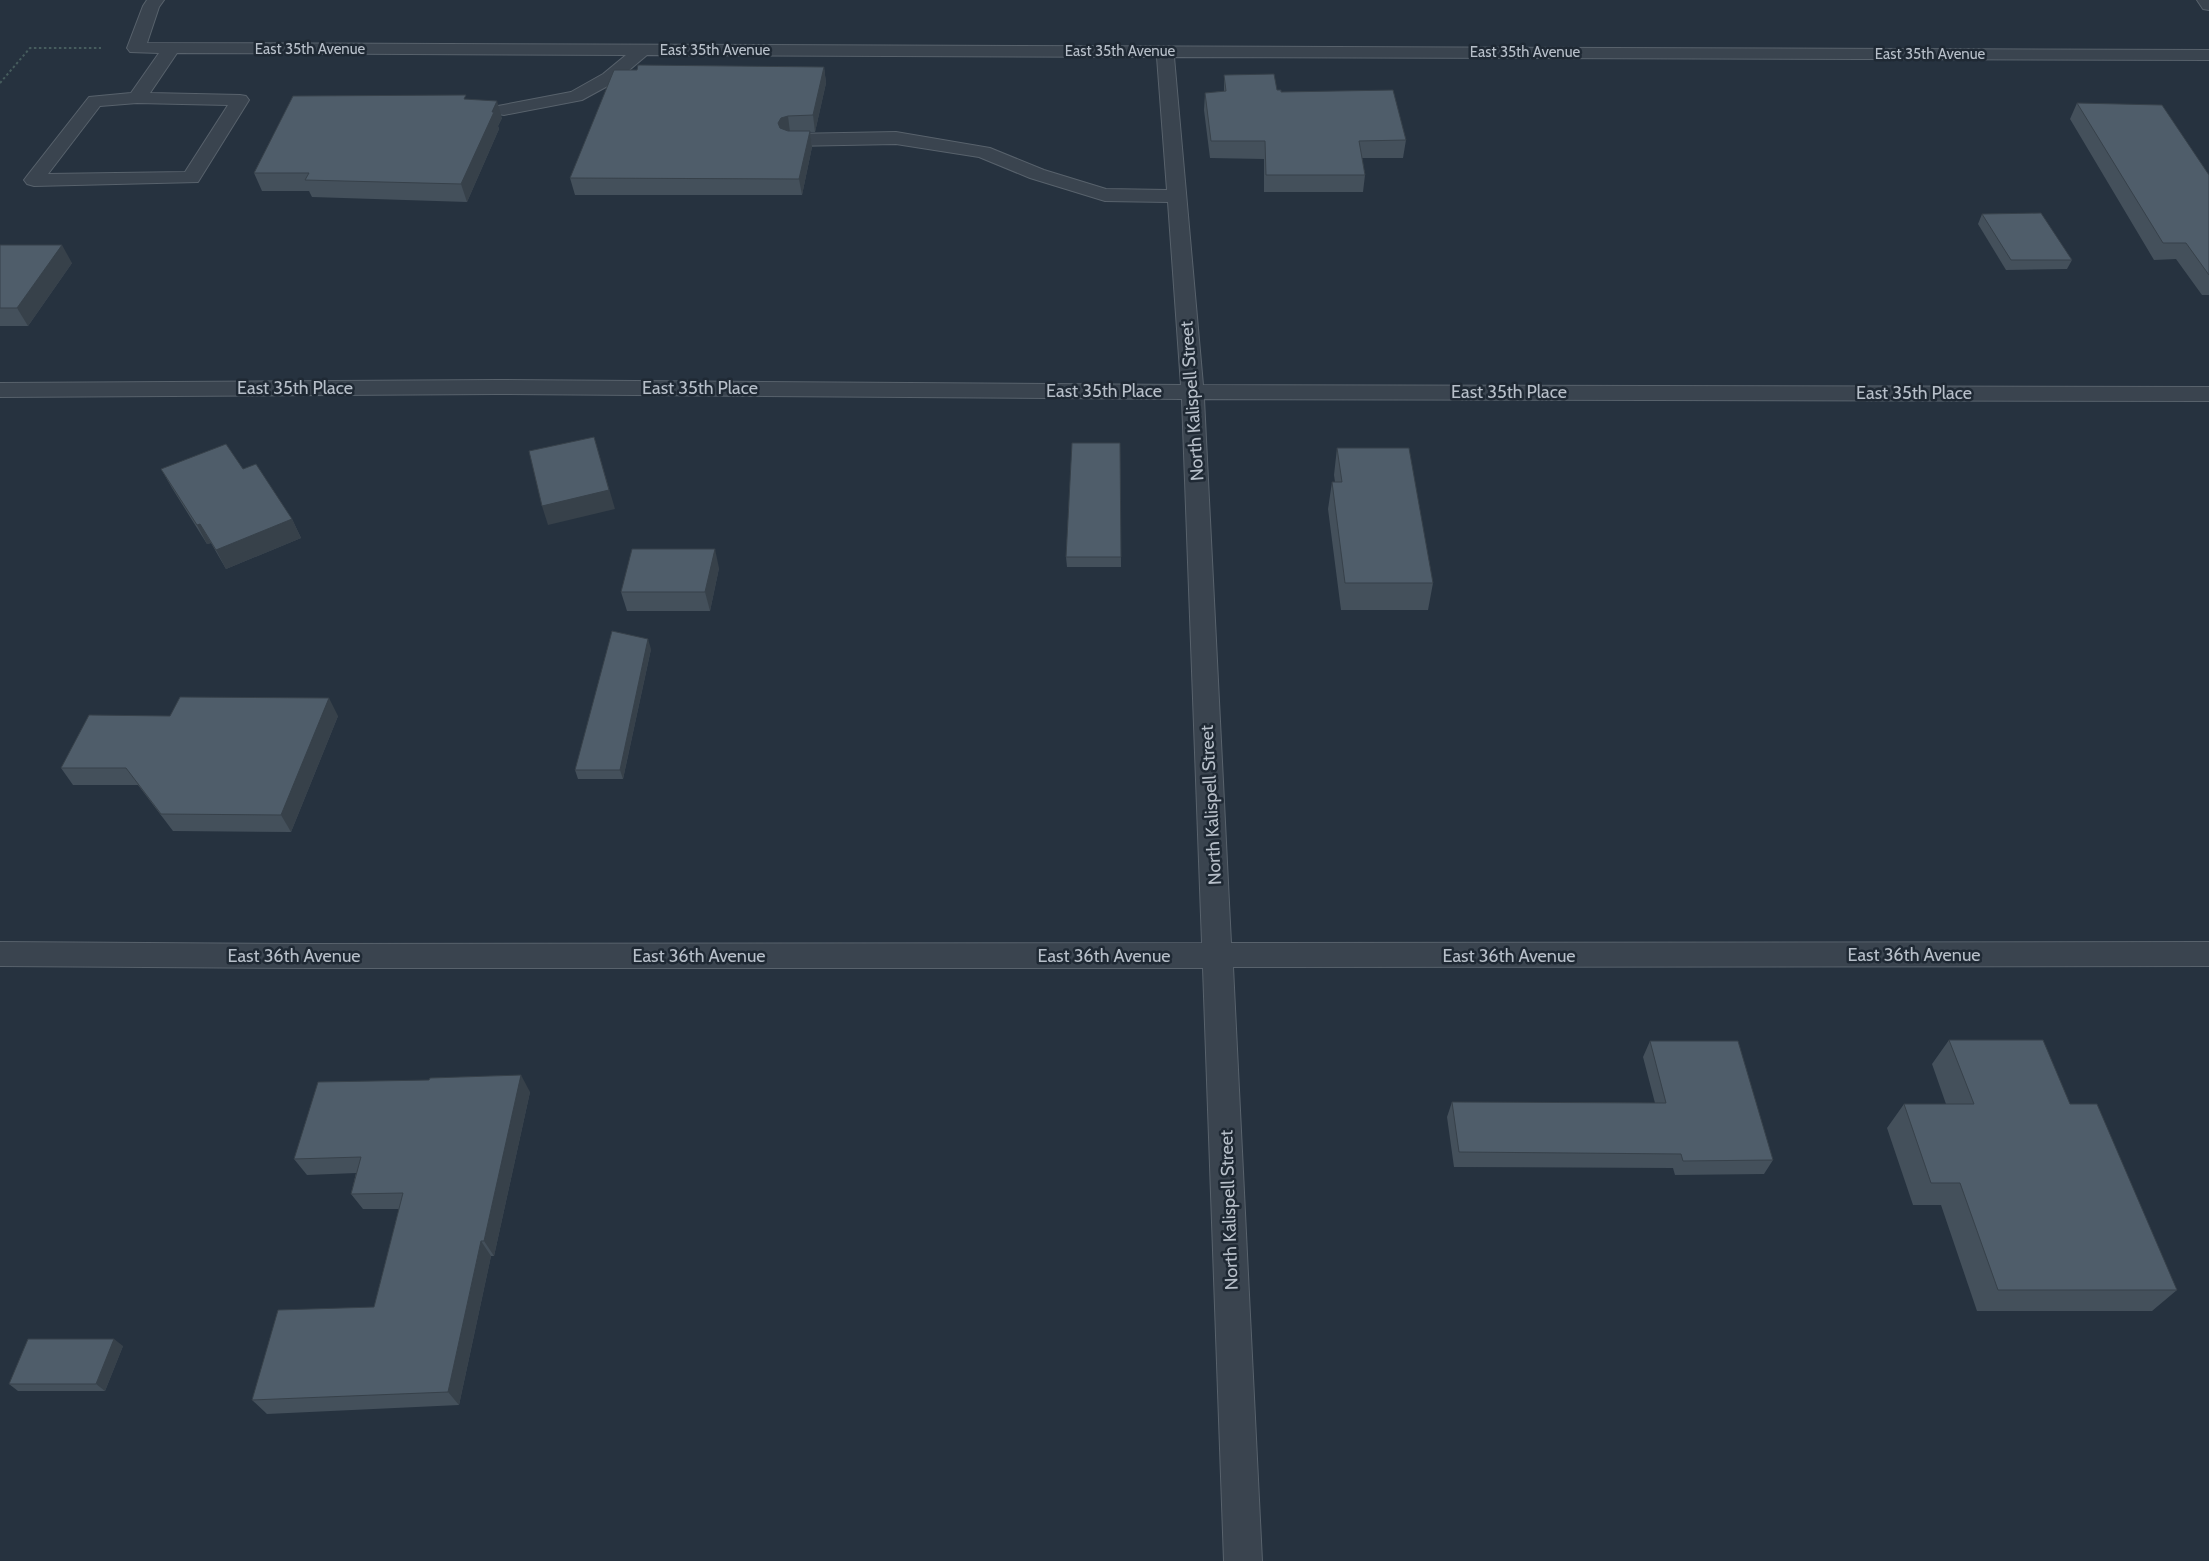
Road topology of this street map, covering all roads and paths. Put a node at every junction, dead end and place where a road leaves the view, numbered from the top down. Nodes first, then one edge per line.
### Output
1 (156, 0) edge
2 (2205, 0) edge
3 (2209, 5) edge
4 (136, 48) junction
5 (172, 48) junction
6 (644, 49) junction
7 (1165, 51) junction
8 (2209, 55) edge
9 (0, 83) edge
10 (137, 98) junction
11 (504, 110) dead end
12 (791, 140) edge
13 (1177, 196) junction
14 (0, 390) edge
15 (1193, 392) junction
16 (2209, 394) edge
17 (0, 954) edge
18 (2209, 954) edge
19 (1218, 956) junction
20 (1243, 1561) edge

1 - 4 street
2 - 3 street
4 - 5 street, East 35th Avenue
4 - 9 path
5 - 6 street, East 35th Avenue
5 - 10 street
6 - 7 street, East 35th Avenue
6 - 11 street
7 - 8 street, East 35th Avenue
7 - 13 street, North Kalispell Street
10 - 10 street
12 - 13 street
13 - 15 street, North Kalispell Street
14 - 15 street, East 35th Place
15 - 16 street, East 35th Place
15 - 19 street, North Kalispell Street
17 - 19 street, East 36th Avenue
18 - 19 street, East 36th Avenue
19 - 20 street, North Kalispell Street

